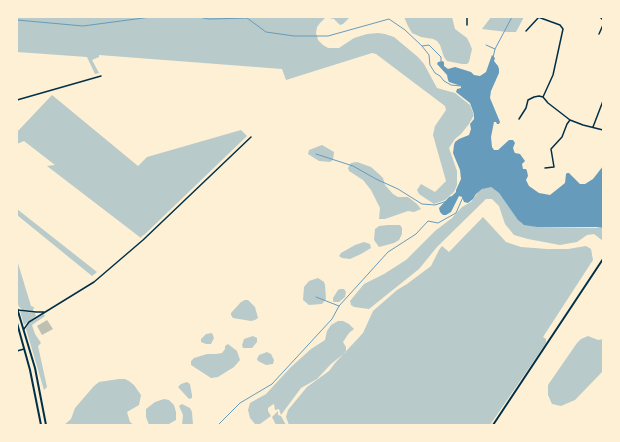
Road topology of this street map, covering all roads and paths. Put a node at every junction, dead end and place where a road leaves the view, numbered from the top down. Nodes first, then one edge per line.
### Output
1 (467, 17) edge
2 (539, 17) edge
3 (600, 17) edge
4 (603, 20) edge
5 (467, 25) dead end
6 (603, 25) edge
7 (526, 31) dead end
8 (599, 34) dead end
9 (101, 76) dead end
10 (543, 97) junction
11 (17, 100) edge
12 (603, 101) edge
13 (519, 119) dead end
14 (570, 120) junction
15 (593, 128) junction
16 (603, 130) edge
17 (250, 137) dead end
18 (545, 168) dead end
19 (603, 259) edge
20 (17, 309) edge
21 (46, 312) junction
22 (17, 323) edge
23 (24, 329) junction
24 (19, 330) junction
25 (24, 349) junction
26 (17, 351) edge
27 (35, 368) junction
28 (30, 370) junction
29 (41, 425) edge
30 (46, 425) edge
31 (493, 425) edge

1 - 5 street
2 - 7 street
2 - 10 street
3 - 4 street
6 - 8 street
9 - 11 street
10 - 13 street
10 - 14 street
12 - 15 street
14 - 15 street
14 - 18 street
15 - 16 street
17 - 21 street
19 - 31 main road
20 - 21 street
20 - 23 main road
21 - 23 street
22 - 24 main road
23 - 24 main road
23 - 27 main road
24 - 25 main road
25 - 26 street
25 - 28 main road
27 - 28 main road
27 - 30 main road
28 - 29 main road

